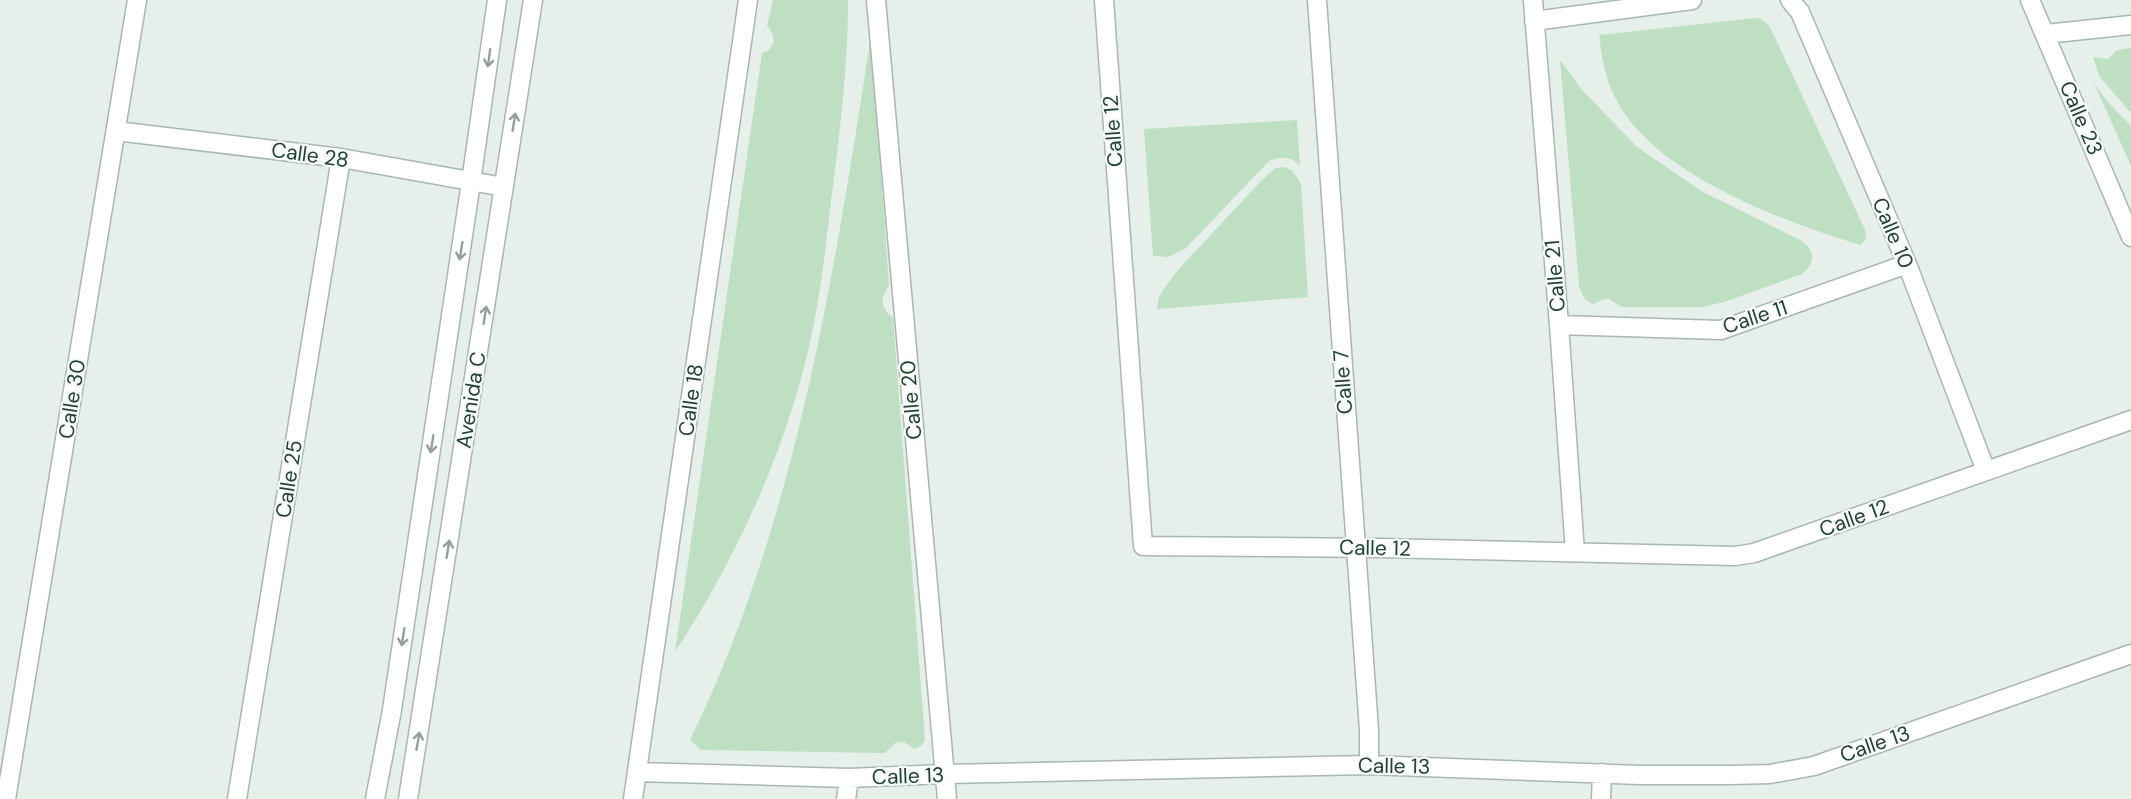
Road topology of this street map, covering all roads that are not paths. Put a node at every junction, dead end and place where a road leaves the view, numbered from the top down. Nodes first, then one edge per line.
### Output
1 (137, 0) edge
2 (497, 0) edge
3 (533, 0) edge
4 (748, 0) edge
5 (876, 0) edge
6 (1104, 0) edge
7 (1317, 0) edge
8 (1533, 0) edge
9 (1692, 0) edge
10 (1790, 0) edge
11 (2030, 0) edge
12 (1534, 21) junction
13 (2131, 25) edge
14 (2046, 34) junction
15 (116, 131) junction
16 (340, 158) junction
17 (471, 182) junction
18 (504, 187) junction
19 (2131, 237) edge
20 (1907, 264) junction
21 (1559, 325) junction
22 (2131, 420) edge
23 (1986, 471) junction
24 (1355, 548) junction
25 (1575, 552) junction
26 (2131, 654) edge
27 (1369, 765) junction
28 (637, 772) junction
29 (1602, 773) junction
30 (945, 774) junction
31 (849, 778) junction
32 (6, 799) edge
33 (237, 799) edge
34 (375, 799) edge
35 (408, 799) edge
36 (633, 799) edge
37 (846, 799) edge
38 (947, 799) edge
39 (1601, 799) edge

1 - 15 street, Calle 30
2 -> 17 street, Avenida C
18 -> 3 street, Avenida C
4 - 28 street, Calle 18
5 - 30 street, Calle 20
6 - 24 street, Calle 12
7 - 24 street, Calle 7
8 - 12 street, Calle 21
9 - 12 street
10 - 20 street, Calle 10
11 - 14 street, Calle 23
12 - 21 street, Calle 21
13 - 14 street
14 - 19 street, Calle 23
15 - 16 street, Calle 28
15 - 32 street, Calle 30
16 - 17 street, Calle 28
16 - 33 street, Calle 25
17 - 18 street, Calle 28
17 -> 34 street, Avenida C
35 -> 18 street, Avenida C
20 - 21 street, Calle 11
20 - 23 street, Calle 10
21 - 25 street, Calle 21
22 - 23 street, Calle 12
23 - 25 street, Calle 12
24 - 25 street, Calle 12
24 - 27 street, Calle 7
26 - 29 street, Calle 13
27 - 29 street, Calle 13
27 - 30 street, Calle 13
28 - 31 street, Calle 13
28 - 36 street, Calle 18
29 - 39 street
30 - 31 street, Calle 13
30 - 38 street, Calle 20
31 - 37 street

